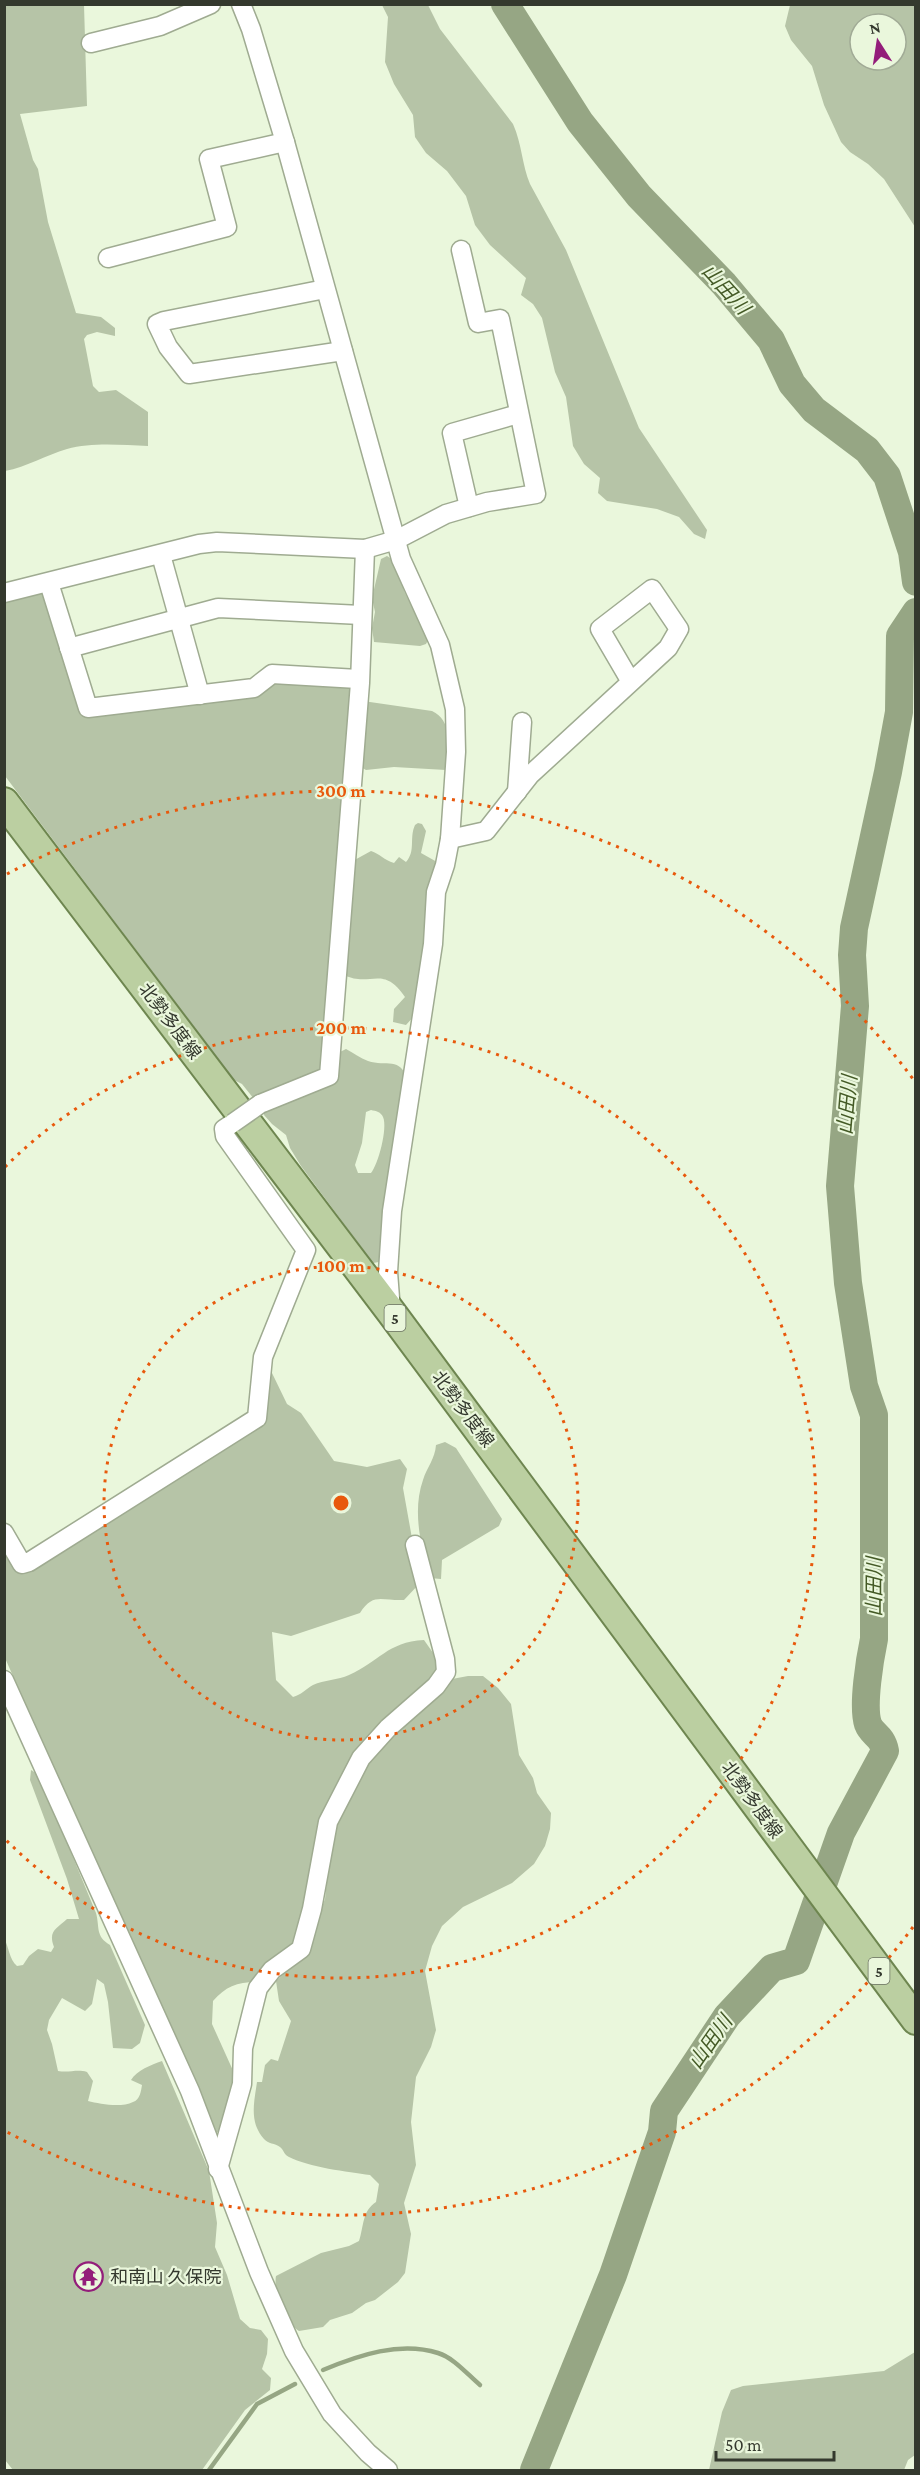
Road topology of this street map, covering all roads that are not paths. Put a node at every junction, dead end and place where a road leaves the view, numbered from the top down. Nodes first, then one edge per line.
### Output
1 (211, 4) edge
2 (241, 4) edge
3 (92, 43) dead end
4 (285, 142) junction
5 (461, 250) dead end
6 (108, 258) dead end
7 (325, 289) junction
8 (343, 351) junction
9 (518, 414) junction
10 (469, 507) junction
11 (396, 540) junction
12 (365, 549) junction
13 (161, 555) junction
14 (49, 583) junction
15 (4, 593) edge
16 (361, 615) junction
17 (179, 618) junction
18 (69, 648) junction
19 (358, 680) junction
20 (631, 682) junction
21 (200, 695) junction
22 (522, 722) dead end
23 (517, 792) junction
24 (4, 802) edge
25 (450, 838) junction
26 (391, 1312) junction
27 (4, 1533) edge
28 (415, 1545) dead end
29 (4, 1680) edge
30 (915, 2020) edge
31 (218, 2169) junction
32 (388, 2470) edge

1 - 3 street
2 - 4 street
4 - 6 street
4 - 7 street
5 - 9 street
7 - 8 street
7 - 8 street
8 - 11 street
9 - 10 street
9 - 10 street
10 - 11 street
11 - 12 street
11 - 25 street
12 - 13 street
12 - 16 street
13 - 14 street
13 - 17 street
14 - 15 street
14 - 18 street
16 - 17 street
16 - 19 street
17 - 18 street
17 - 21 street
18 - 21 street
19 - 21 street
19 - 27 street, bridge
20 - 20 street
20 - 23 street
22 - 23 street
23 - 25 street
24 - 26 main road, 北勢多度線 / 5
25 - 26 street
26 - 30 main road, 北勢多度線 / 5
28 - 31 street
29 - 31 street
31 - 32 street

